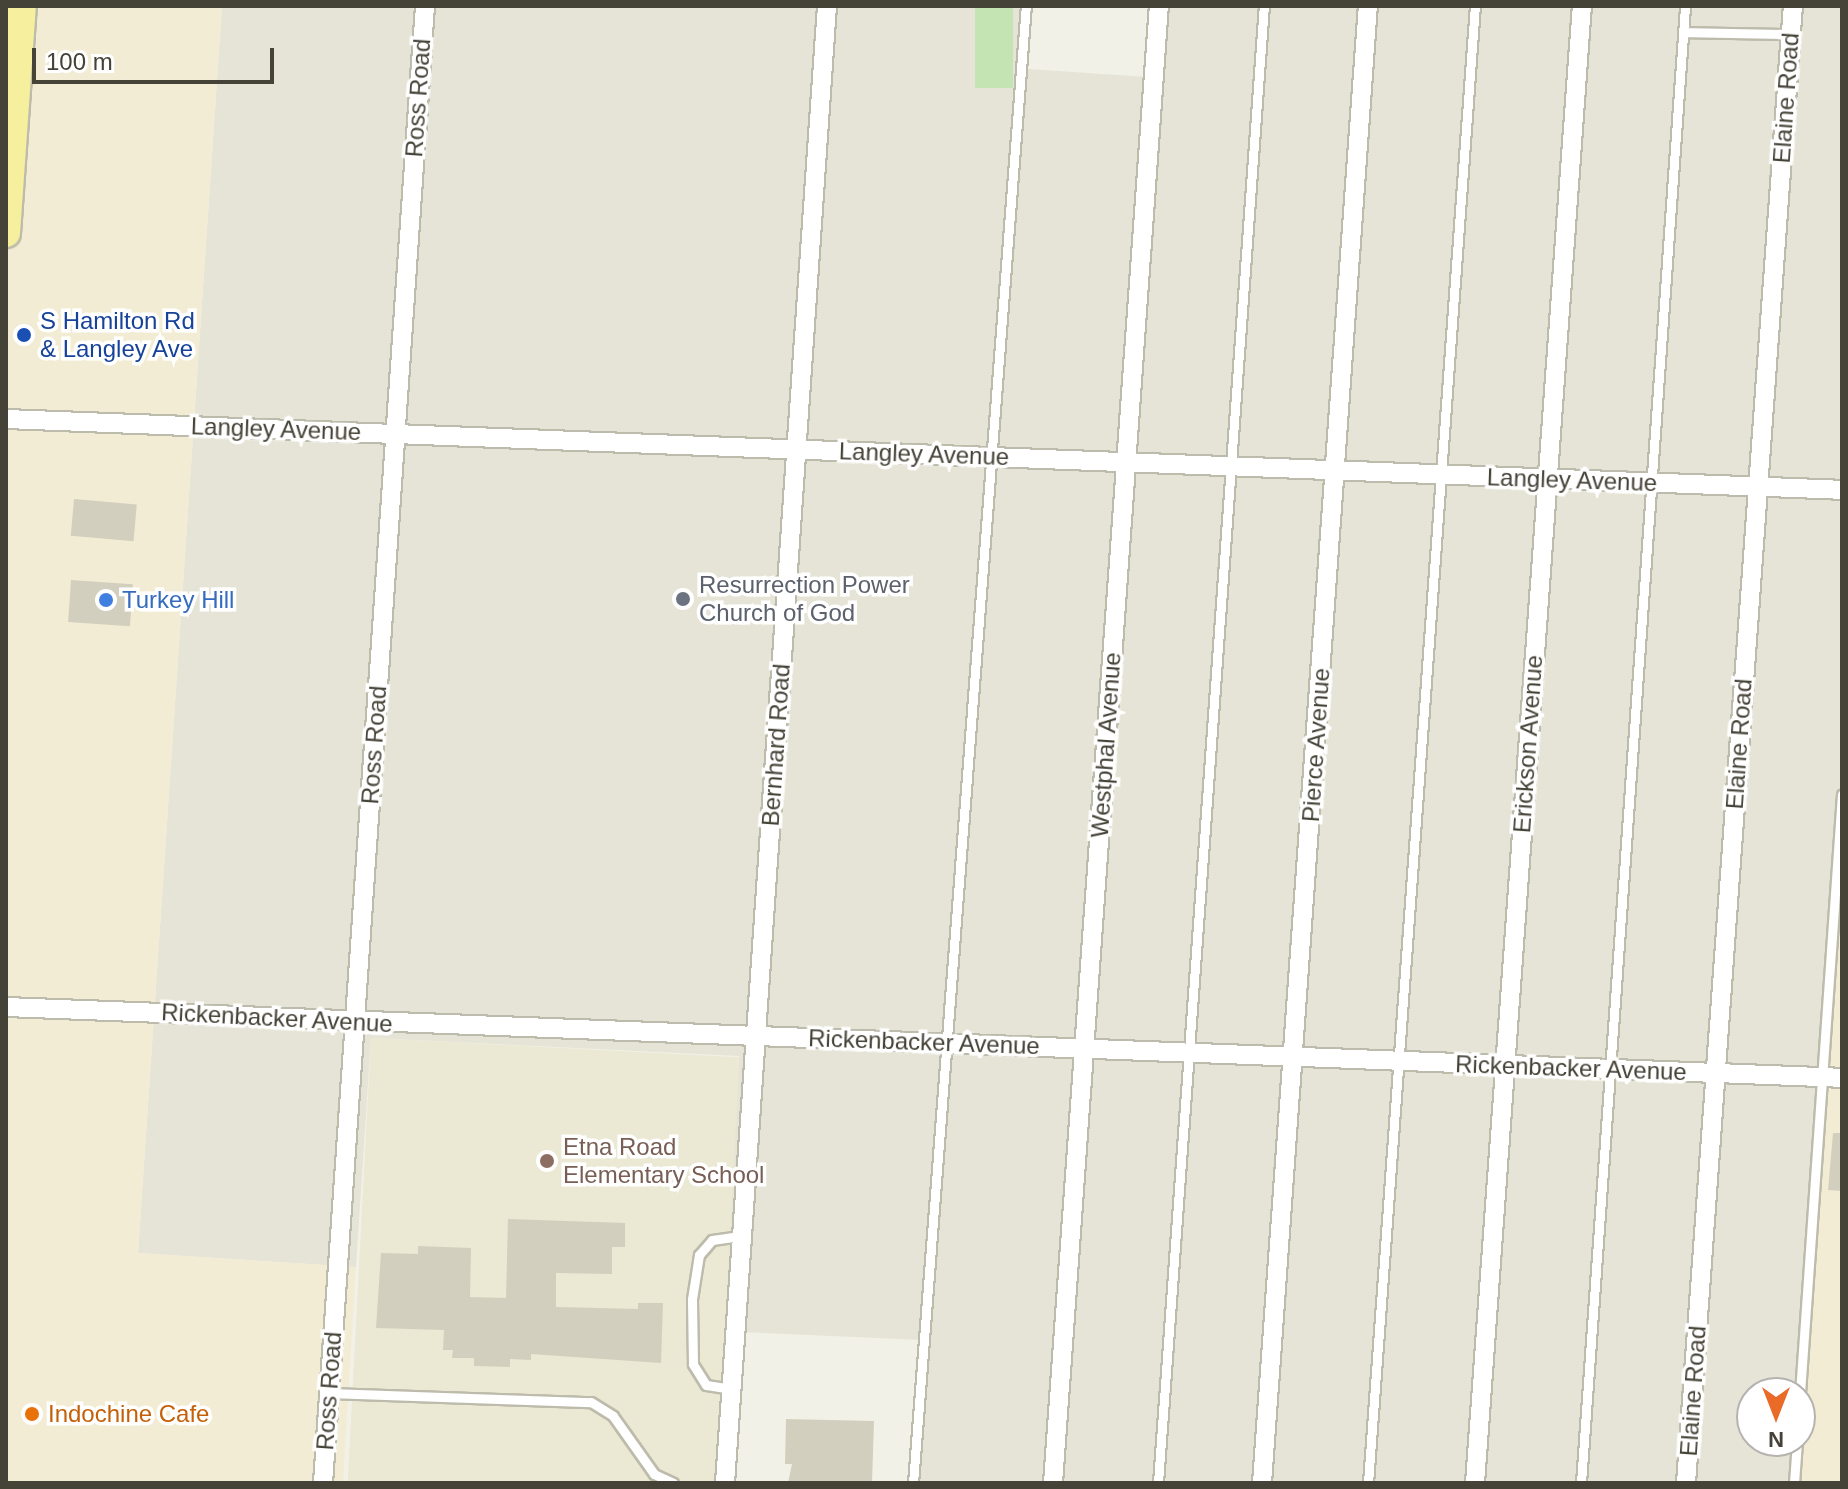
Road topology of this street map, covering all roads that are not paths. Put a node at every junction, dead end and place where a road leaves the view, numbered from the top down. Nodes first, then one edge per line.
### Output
1 (22, 6) edge
2 (425, 6) edge
3 (827, 6) edge
4 (1026, 6) edge
5 (1159, 6) edge
6 (1264, 6) edge
7 (1368, 6) edge
8 (1475, 6) edge
9 (1582, 6) edge
10 (1685, 6) edge
11 (1793, 6) edge
12 (1683, 32) junction
13 (1791, 34) junction
14 (10, 134) edge
15 (6, 220) edge
16 (6, 419) edge
17 (395, 434) junction
18 (796, 449) junction
19 (991, 456) junction
20 (1125, 462) junction
21 (1230, 466) junction
22 (1335, 470) junction
23 (1441, 474) junction
24 (1547, 479) junction
25 (1650, 483) junction
26 (1758, 487) junction
27 (1842, 490) edge
28 (1842, 794) edge
29 (6, 1007) edge
30 (354, 1021) junction
31 (755, 1036) junction
32 (946, 1043) junction
33 (1084, 1050) junction
34 (1189, 1054) junction
35 (1295, 1057) junction
36 (1397, 1061) junction
37 (1505, 1066) junction
38 (1610, 1070) junction
39 (1716, 1074) junction
40 (1822, 1078) junction
41 (1842, 1078) edge
42 (742, 1236) junction
43 (1801, 1377) edge
44 (732, 1389) junction
45 (329, 1393) junction
46 (1796, 1457) edge
47 (323, 1483) edge
48 (673, 1483) edge
49 (725, 1483) edge
50 (913, 1483) edge
51 (1053, 1483) edge
52 (1158, 1483) edge
53 (1262, 1483) edge
54 (1368, 1483) edge
55 (1475, 1483) edge
56 (1581, 1483) edge
57 (1686, 1483) edge
58 (1794, 1483) edge

1 - 14 main road
2 - 17 street, Ross Road
3 - 18 street, Bernhard Road
4 - 19 lane
5 - 20 street, Westphal Avenue
6 - 21 lane
7 - 22 street, Pierce Avenue
8 - 23 lane
9 - 24 street, Erickson Avenue
10 - 12 lane
11 - 13 street, Elaine Road
12 - 13 lane
12 - 25 lane
13 - 26 street, Elaine Road
14 - 15 main road
16 - 17 street, Langley Avenue
17 - 18 street, Langley Avenue
17 - 30 street, Ross Road
18 - 19 street, Langley Avenue
18 - 31 street, Bernhard Road
19 - 20 street, Langley Avenue
19 - 32 lane
20 - 21 street, Langley Avenue
20 - 33 street, Westphal Avenue
21 - 22 street, Langley Avenue
21 - 34 lane
22 - 23 street, Langley Avenue
22 - 35 street, Pierce Avenue
23 - 24 street, Langley Avenue
23 - 36 lane
24 - 25 street, Langley Avenue
24 - 37 street, Erickson Avenue
25 - 26 street, Langley Avenue
25 - 38 lane
26 - 27 street, Langley Avenue
26 - 39 street, Elaine Road
28 - 40 lane
29 - 30 street, Rickenbacker Avenue
30 - 31 street, Rickenbacker Avenue
30 - 45 street, Ross Road
31 - 32 street, Rickenbacker Avenue
31 - 42 street, Bernhard Road
32 - 33 street, Rickenbacker Avenue
32 - 50 lane
33 - 34 street, Rickenbacker Avenue
33 - 51 street, Westphal Avenue
34 - 35 street, Rickenbacker Avenue
34 - 52 lane
35 - 36 street, Rickenbacker Avenue
35 - 53 street, Pierce Avenue
36 - 37 street, Rickenbacker Avenue
36 - 54 lane
37 - 38 street, Rickenbacker Avenue
37 - 55 street, Erickson Avenue
38 - 39 street, Rickenbacker Avenue
38 - 56 lane
39 - 40 street, Rickenbacker Avenue
39 - 57 street, Elaine Road
40 - 41 street, Rickenbacker Avenue
40 - 43 lane
42 - 44 street, Bernhard Road
42 - 44 lane
44 - 49 street, Bernhard Road
45 - 47 street, Ross Road
45 - 48 lane
46 - 58 lane

